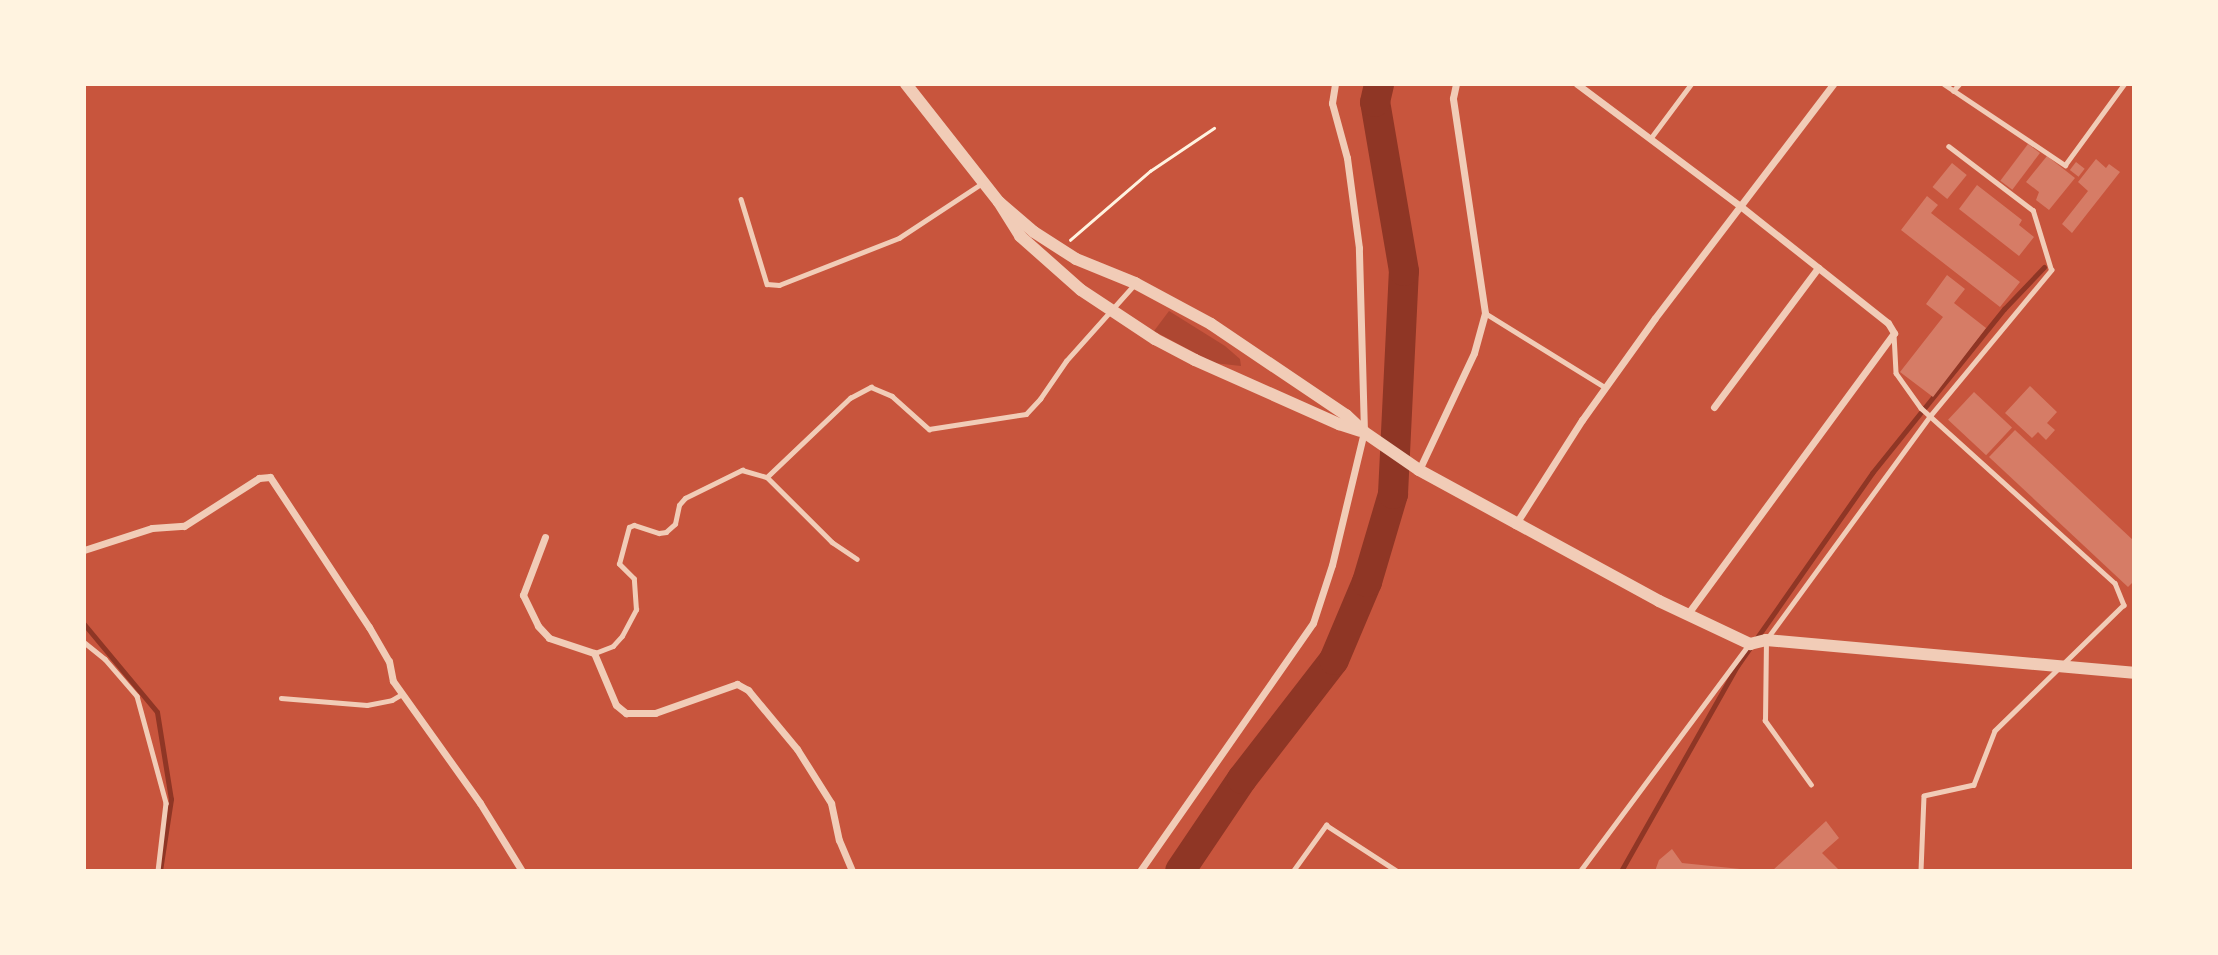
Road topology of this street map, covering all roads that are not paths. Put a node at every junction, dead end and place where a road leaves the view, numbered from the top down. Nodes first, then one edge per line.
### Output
1 (906, 84) edge
2 (1335, 84) edge
3 (1457, 84) edge
4 (1577, 84) edge
5 (1691, 84) edge
6 (1833, 84) edge
7 (1944, 84) edge
8 (1959, 84) edge
9 (2124, 84) edge
10 (1953, 91) junction
11 (1650, 139) junction
12 (1949, 147) dead end
13 (984, 183) junction
14 (741, 199) dead end
15 (999, 201) junction
16 (1739, 205) junction
17 (1818, 268) junction
18 (1135, 283) junction
19 (1112, 308) junction
20 (1485, 313) junction
21 (1894, 333) junction
22 (1605, 388) junction
23 (1714, 407) dead end
24 (1930, 416) junction
25 (1364, 432) junction
26 (1419, 470) junction
27 (768, 477) junction
28 (1515, 525) junction
29 (545, 537) dead end
30 (84, 550) edge
31 (857, 559) dead end
32 (1687, 615) junction
33 (1766, 640) junction
34 (84, 642) edge
35 (1750, 644) junction
36 (594, 653) junction
37 (2060, 668) junction
38 (2134, 673) edge
39 (402, 694) junction
40 (281, 698) dead end
41 (1811, 785) dead end
42 (158, 871) edge
43 (522, 871) edge
44 (852, 871) edge
45 (1140, 871) edge
46 (1293, 871) edge
47 (1397, 871) edge
48 (1580, 871) edge
49 (1921, 871) edge

1 - 13 street
2 - 25 street
3 - 20 street
4 - 11 street
5 - 11 lane
6 - 16 street
7 - 10 lane
8 - 10 lane
9 - 10 lane
11 - 16 street
12 - 24 lane
13 - 14 lane
13 - 15 street
15 - 18 street
15 - 19 street
16 - 17 street
16 - 22 street
17 - 21 street
17 - 23 street
18 - 19 lane
18 - 25 street
19 - 25 street
19 - 27 lane
20 - 22 lane
20 - 26 street
21 - 24 lane
21 - 32 street
22 - 28 street
24 - 33 lane
24 - 37 lane
25 - 26 street
25 - 45 street
26 - 28 street
27 - 31 lane
27 - 36 lane
28 - 32 street
29 - 36 street
30 - 39 street
32 - 35 street
33 - 35 street
33 - 37 street
33 - 41 lane
34 - 42 lane
35 - 48 lane
36 - 44 street
37 - 38 street
37 - 49 lane
39 - 40 lane
39 - 43 street
46 - 47 lane

